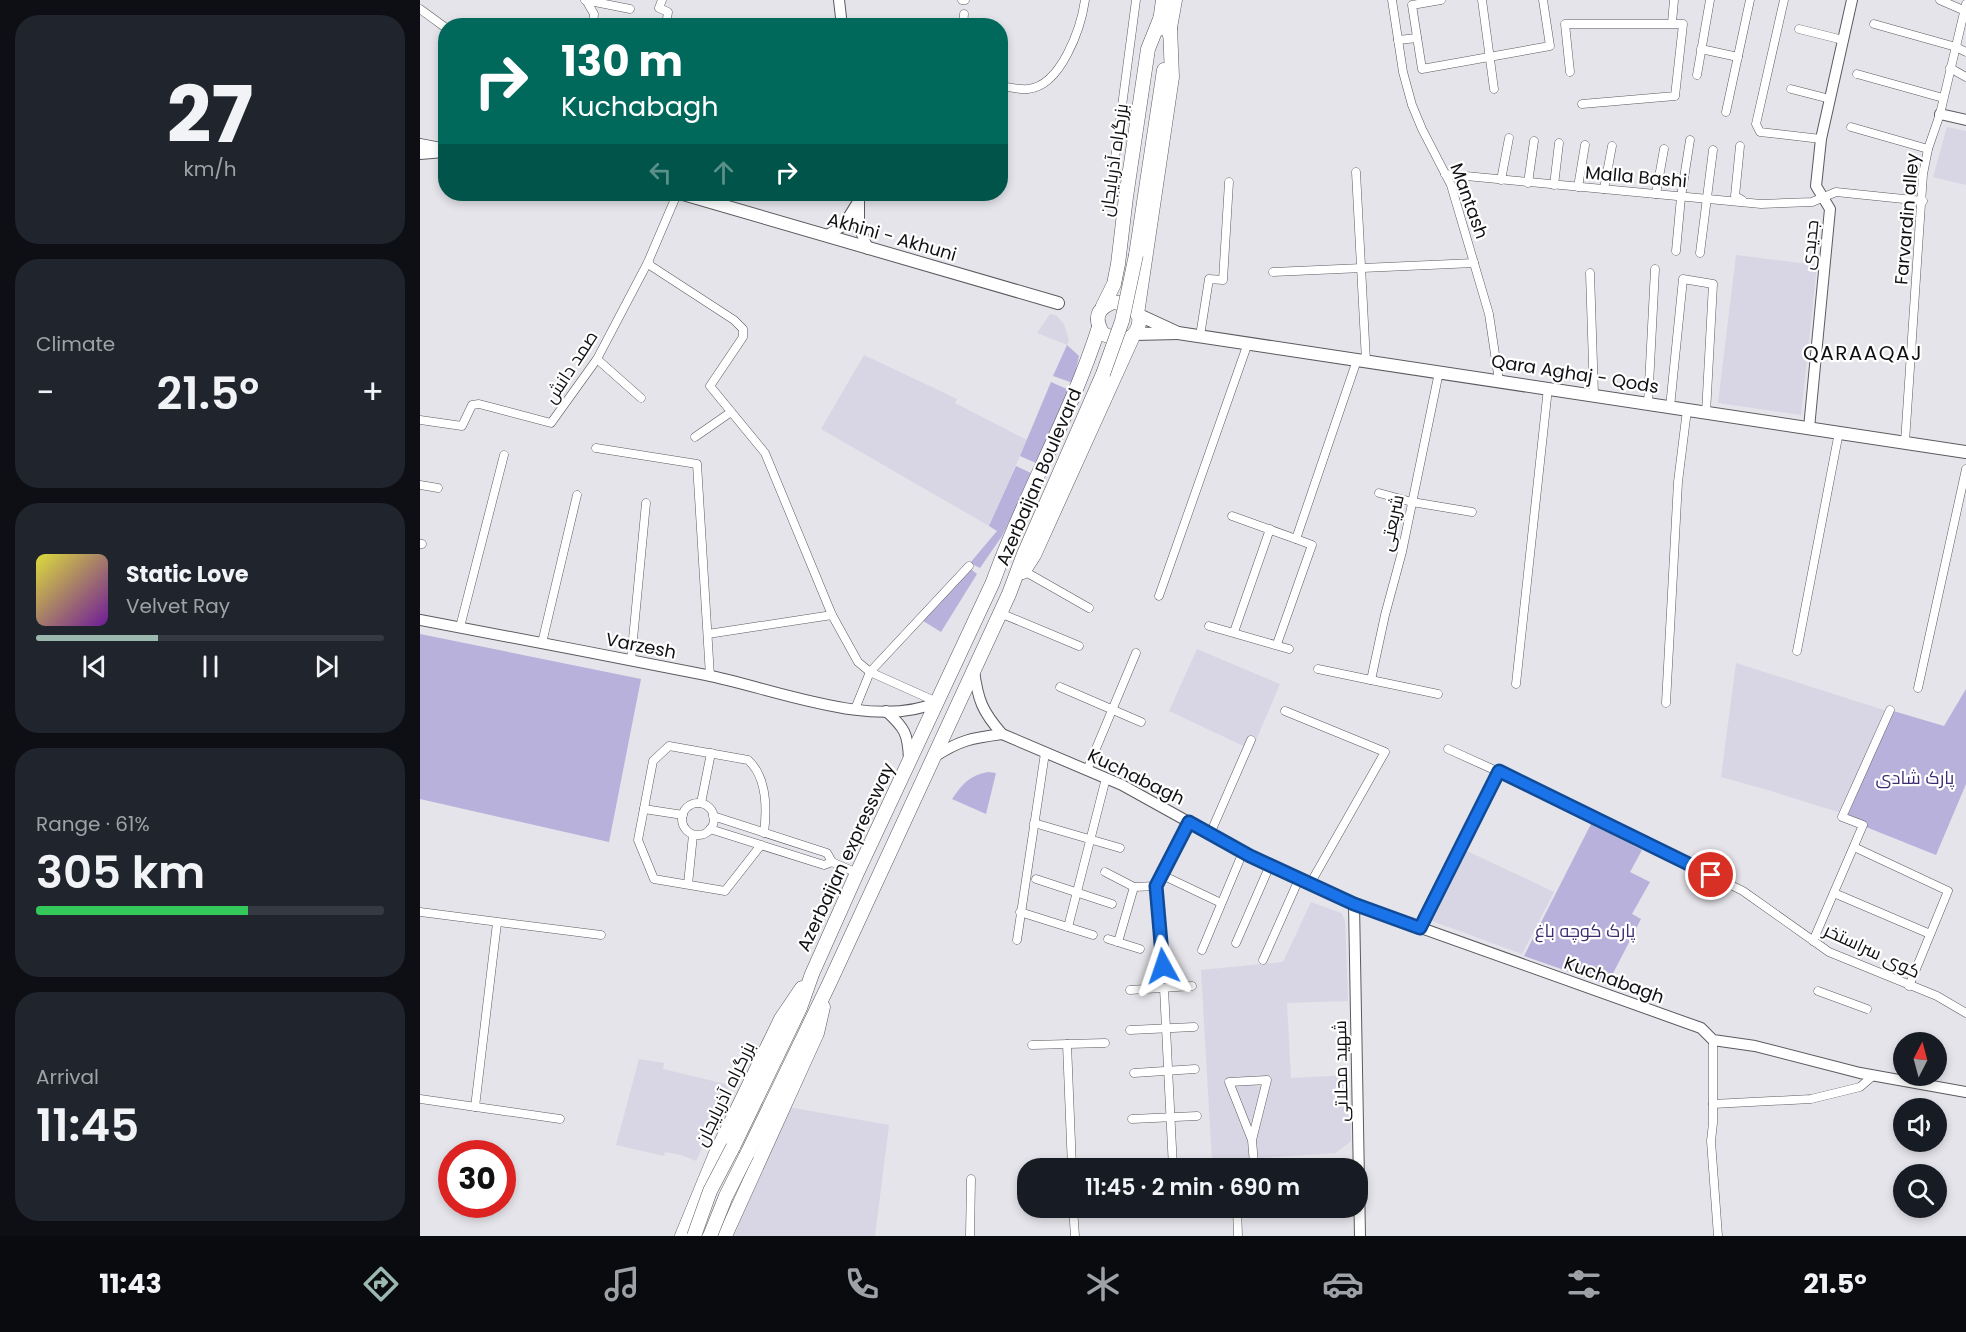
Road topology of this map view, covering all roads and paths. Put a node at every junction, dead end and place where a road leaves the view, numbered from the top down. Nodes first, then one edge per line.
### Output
1 (586, 0) edge
2 (662, 0) edge
3 (839, 0) edge
4 (1085, 0) edge
5 (1136, 0) edge
6 (1163, 0) edge
7 (1175, 0) edge
8 (1392, 0) edge
9 (1441, 0) edge
10 (1482, 0) edge
11 (1543, 0) edge
12 (1674, 0) edge
13 (1710, 0) edge
14 (1750, 0) edge
15 (1784, 0) edge
16 (1852, 0) edge
17 (1940, 0) edge
18 (1965, 7) edge
19 (420, 9) edge
20 (630, 9) dead end
21 (964, 14) dead end
22 (594, 18) edge
23 (667, 18) edge
24 (842, 18) edge
25 (964, 18) edge
26 (438, 22) edge
27 (1165, 23) junction
28 (1671, 23) junction
29 (1874, 24) dead end
30 (1799, 29) dead end
31 (1417, 38) junction
32 (1398, 40) junction
33 (1843, 40) junction
34 (1956, 46) junction
35 (1701, 49) junction
36 (1966, 52) edge
37 (1489, 57) junction
38 (1738, 57) junction
39 (1950, 68) junction
40 (1570, 72) dead end
41 (1857, 74) dead end
42 (1697, 75) dead end
43 (1966, 77) edge
44 (1008, 87) edge
45 (1791, 89) dead end
46 (1494, 90) dead end
47 (1943, 98) junction
48 (1830, 99) junction
49 (1582, 104) dead end
50 (1726, 112) dead end
51 (1940, 114) junction
52 (1966, 120) edge
53 (1851, 127) dead end
54 (1509, 138) dead end
55 (1821, 139) junction
56 (1690, 140) dead end
57 (1534, 141) dead end
58 (1559, 143) dead end
59 (420, 145) edge
60 (1585, 145) dead end
61 (1612, 146) dead end
62 (1740, 146) dead end
63 (438, 149) edge
64 (1664, 149) dead end
65 (1928, 149) junction
66 (1713, 150) dead end
67 (438, 152) edge
68 (420, 154) edge
69 (1356, 172) dead end
70 (1113, 174) dead end
71 (1445, 174) junction
72 (1501, 180) junction
73 (1229, 182) dead end
74 (1528, 183) junction
75 (1554, 185) junction
76 (1578, 187) junction
77 (1604, 189) junction
78 (1656, 194) junction
79 (1682, 196) junction
80 (1823, 197) junction
81 (1707, 199) junction
82 (674, 201) edge
83 (716, 201) edge
84 (858, 201) edge
85 (860, 201) edge
86 (1923, 201) junction
87 (1746, 202) junction
88 (825, 236) junction
89 (868, 249) junction
90 (1676, 251) dead end
91 (1700, 253) dead end
92 (1127, 258) junction
93 (648, 262) junction
94 (1474, 263) junction
95 (1361, 268) junction
96 (1145, 269) junction
97 (1654, 269) dead end
98 (1273, 272) dead end
99 (1590, 273) dead end
100 (1058, 303) dead end
101 (1103, 306) junction
102 (1138, 314) junction
103 (1099, 327) junction
104 (1178, 333) junction
105 (1134, 335) junction
106 (1200, 336) junction
107 (1248, 343) junction
108 (597, 359) junction
109 (1362, 360) junction
110 (1100, 372) junction
111 (1439, 372) junction
112 (1499, 381) junction
113 (1548, 388) junction
114 (1594, 395) junction
115 (641, 398) dead end
116 (1648, 404) junction
117 (1671, 407) junction
118 (1687, 410) junction
119 (732, 412) junction
120 (1707, 413) junction
121 (420, 420) edge
122 (1809, 428) junction
123 (1839, 432) junction
124 (694, 437) dead end
125 (1905, 442) junction
126 (596, 448) dead end
127 (1966, 452) edge
128 (504, 455) dead end
129 (1966, 469) edge
130 (420, 484) edge
131 (438, 488) dead end
132 (1379, 493) dead end
133 (577, 495) dead end
134 (1412, 502) junction
135 (646, 503) dead end
136 (1472, 513) dead end
137 (1232, 516) dead end
138 (1270, 529) junction
139 (1296, 539) junction
140 (969, 566) dead end
141 (1024, 571) junction
142 (993, 582) joint
143 (1009, 594) junction
144 (1159, 596) dead end
145 (1089, 608) dead end
146 (1000, 613) junction
147 (832, 615) junction
148 (420, 620) edge
149 (1209, 626) dead end
150 (460, 627) junction
151 (1234, 632) junction
152 (708, 634) junction
153 (542, 643) junction
154 (1277, 644) junction
155 (1079, 646) dead end
156 (1289, 649) dead end
157 (1797, 651) dead end
158 (1136, 652) dead end
159 (631, 660) junction
160 (1318, 669) dead end
161 (974, 670) junction
162 (870, 672) junction
163 (710, 676) junction
164 (1371, 680) junction
165 (1516, 684) dead end
166 (1060, 687) dead end
167 (1918, 688) dead end
168 (1437, 694) dead end
169 (937, 702) junction
170 (1666, 703) dead end
171 (855, 709) junction
172 (1112, 709) junction
173 (1890, 710) dead end
174 (886, 711) junction
175 (1286, 711) dead end
176 (1141, 722) dead end
177 (1002, 734) junction
178 (1251, 741) dead end
179 (1448, 749) dead end
180 (711, 753) junction
181 (1045, 753) junction
182 (934, 757) junction
183 (909, 762) junction
184 (1087, 770) junction
185 (1499, 771) junction
186 (1106, 778) junction
187 (701, 803) junction
188 (644, 809) junction
189 (682, 815) junction
190 (713, 816) junction
191 (1189, 822) junction
192 (1034, 823) junction
193 (710, 829) junction
194 (765, 833) junction
195 (1210, 834) junction
196 (693, 835) junction
197 (1090, 839) junction
198 (761, 845) junction
199 (1854, 847) junction
200 (1120, 848) dead end
201 (1243, 852) junction
202 (832, 862) junction
203 (1270, 865) junction
204 (1105, 872) dead end
205 (858, 873) junction
206 (1162, 875) junction
207 (1036, 879) dead end
208 (1299, 879) junction
209 (687, 884) junction
210 (1310, 884) junction
211 (1156, 886) junction
212 (1134, 887) junction
213 (1077, 892) junction
214 (1834, 893) junction
215 (1221, 903) junction
216 (1112, 904) dead end
217 (1354, 904) junction
218 (420, 912) edge
219 (1020, 912) junction
220 (497, 923) junction
221 (1068, 927) junction
222 (1420, 928) junction
223 (1093, 934) dead end
224 (1930, 934) junction
225 (601, 935) dead end
226 (1108, 939) dead end
227 (1017, 940) dead end
228 (1118, 942) junction
229 (1813, 942) junction
230 (1236, 943) dead end
231 (1140, 949) dead end
232 (1202, 950) dead end
233 (1263, 960) dead end
234 (1163, 966) dead end
235 (812, 974) junction
236 (829, 984) junction
237 (1192, 986) dead end
238 (1909, 986) junction
239 (1164, 988) junction
240 (1130, 990) dead end
241 (1818, 991) dead end
242 (1867, 1009) dead end
243 (1966, 1013) edge
244 (1194, 1027) dead end
245 (1166, 1029) junction
246 (1130, 1030) dead end
247 (1713, 1040) junction
248 (1105, 1043) dead end
249 (1067, 1044) junction
250 (1032, 1046) dead end
251 (1196, 1069) dead end
252 (1168, 1071) junction
253 (1134, 1073) dead end
254 (1874, 1075) junction
255 (1966, 1092) edge
256 (420, 1099) edge
257 (1713, 1104) junction
258 (475, 1107) junction
259 (1197, 1116) dead end
260 (1171, 1118) junction
261 (560, 1119) dead end
262 (1132, 1119) dead end
263 (1252, 1140) junction
264 (717, 1151) junction
265 (1072, 1158) edge
266 (1173, 1158) edge
267 (1254, 1158) edge
268 (754, 1170) junction
269 (971, 1179) dead end
270 (1074, 1218) edge
271 (1237, 1218) edge
272 (682, 1236) edge
273 (694, 1236) edge
274 (710, 1236) edge
275 (725, 1236) edge
276 (970, 1236) edge
277 (1075, 1236) edge
278 (1238, 1236) edge
279 (1360, 1236) edge
280 (1718, 1236) edge

1 - 20 street
1 - 22 street
2 - 23 street
3 - 24 main road
4 - 44 street
5 - 70 street
6 - 27 highway
7 - 27 highway
8 - 32 street, Mantash
9 - 31 street
10 - 37 street
11 - 37 street
12 - 28 street
13 - 35 street
14 - 38 street
15 - 55 street
16 - 33 main road, جدیدی
17 - 18 street
18 - 34 street, Farvardin alley
19 - 26 street
21 - 25 street
27 - 92 highway
27 - 96 highway
28 - 40 street
28 - 49 street
29 - 34 street
30 - 33 street
31 - 32 street
31 - 37 street
32 - 71 street, Mantash
33 - 48 main road, جدیدی
34 - 36 street
34 - 39 street, Farvardin alley
35 - 38 street
35 - 42 street
37 - 46 street
38 - 50 street
39 - 43 street
39 - 47 street, Farvardin alley
41 - 47 street
45 - 48 street
47 - 51 street, Farvardin alley
48 - 55 main road, جدیدی
51 - 52 main road
51 - 65 street, Farvardin alley
53 - 65 street
54 - 72 street
55 - 80 main road, جدیدی
56 - 79 street
57 - 74 street
58 - 75 street
59 - 63 main road
60 - 76 street
61 - 77 street
62 - 87 street
64 - 78 street
65 - 86 street, Farvardin alley
66 - 81 street
67 - 68 main road
69 - 95 street
71 - 72 street, Malla Bashi
71 - 94 street, Mantash
72 - 74 street, Malla Bashi
73 - 106 street
74 - 75 street, Malla Bashi
75 - 76 street, Malla Bashi
76 - 77 street, Malla Bashi
77 - 78 street, Malla Bashi
78 - 79 street, Malla Bashi
79 - 81 street, Malla Bashi
79 - 90 street
80 - 86 street, Malla Bashi
80 - 87 street, Malla Bashi
80 - 122 main road, جدیدی
81 - 87 street, Malla Bashi
81 - 91 street
82 - 93 street, صمد دانش
83 - 88 main road, Akhini - Akhuni
84 - 88 main road
85 - 89 main road
86 - 125 street, Farvardin alley
88 - 89 main road, Akhini - Akhuni
89 - 100 main road, Akhini - Akhuni
92 - 96 highway
92 - 101 highway
92 - 110 highway
93 - 108 street, صمد دانش
93 - 119 street
94 - 95 street
94 - 112 street, Mantash
95 - 98 street
95 - 109 street
96 - 102 highway
97 - 116 street
99 - 114 street
101 - 102 highway
101 - 103 highway
102 - 104 main road
102 - 105 highway
103 - 105 highway
103 - 110 highway
104 - 105 main road
104 - 106 main road, Qara Aghaj - Qods
105 - 110 highway
106 - 107 main road, Qara Aghaj - Qods
107 - 109 main road, Qara Aghaj - Qods
107 - 144 street
108 - 115 street
108 - 121 street, صمد دانش
109 - 111 main road, Qara Aghaj - Qods
109 - 139 street
110 - 141 highway
110 - 142 highway, Azerbaijan Boulevard
110 - 143 highway, Azerbaijan Boulevard
111 - 112 main road, Qara Aghaj - Qods
111 - 134 street, شریعتی
112 - 113 main road, Qara Aghaj - Qods
113 - 114 main road, Qara Aghaj - Qods
113 - 165 street
114 - 116 main road, Qara Aghaj - Qods
116 - 117 main road, Qara Aghaj - Qods
117 - 118 main road, Qara Aghaj - Qods
117 - 120 street
118 - 120 main road, Qara Aghaj - Qods
118 - 170 street
119 - 124 street
119 - 147 street
120 - 122 main road, Qara Aghaj - Qods
122 - 123 main road, Qara Aghaj - Qods
123 - 125 main road, Qara Aghaj - Qods
123 - 157 street
125 - 127 main road, Qara Aghaj - Qods
126 - 152 street
128 - 150 street
129 - 167 street
130 - 131 street
132 - 134 street
133 - 153 street
134 - 136 street
134 - 164 street, شریعتی
135 - 159 street
137 - 138 street
138 - 139 street
138 - 151 street
139 - 154 street
140 - 162 street
141 - 143 highway
141 - 145 street
142 - 169 highway, Azerbaijan expressway
143 - 146 highway, Azerbaijan expressway
146 - 155 street
146 - 161 highway, Azerbaijan expressway
147 - 152 street
147 - 162 street
148 - 150 main road, Varzesh
149 - 151 street
150 - 153 main road, Varzesh
151 - 154 street
152 - 163 street
153 - 159 main road, Varzesh
154 - 156 street
158 - 172 street
159 - 163 main road, Varzesh
160 - 164 street
161 - 177 main road
161 - 182 highway, Azerbaijan expressway
162 - 169 street
162 - 171 street
163 - 171 main road, Varzesh
164 - 168 street
166 - 172 street
169 - 174 main road, Varzesh
169 - 183 highway, Azerbaijan expressway
171 - 174 main road, Varzesh
172 - 176 street
172 - 184 street
173 - 199 street
174 - 183 main road
175 - 210 street
177 - 181 main road, Kuchabagh
177 - 182 main road
178 - 195 street
179 - 185 street, کوی سراستخر
180 - 187 street
180 - 188 street
180 - 194 street
181 - 184 main road, Kuchabagh
181 - 192 street
182 - 236 highway, Azerbaijan expressway
183 - 205 highway, Azerbaijan expressway
184 - 186 main road, Kuchabagh
185 - 222 street
185 - 229 street, کوی سراستخر
186 - 191 main road, Kuchabagh
186 - 197 street
187 - 189 street
187 - 190 street
188 - 189 street
188 - 209 street
189 - 196 street
190 - 193 street
190 - 194 street
191 - 195 main road, Kuchabagh
191 - 206 street
192 - 197 street
192 - 219 street
193 - 196 street
193 - 198 street
194 - 202 street
195 - 201 main road, Kuchabagh
196 - 209 street
197 - 200 street
197 - 213 street
198 - 202 street
198 - 209 street
199 - 214 street
199 - 224 street
201 - 203 main road, Kuchabagh
201 - 215 street
202 - 205 street
203 - 208 main road, Kuchabagh
203 - 230 street
204 - 212 street
205 - 235 highway, Azerbaijan expressway
206 - 211 street
206 - 215 street
207 - 213 street
208 - 210 main road, Kuchabagh
208 - 233 street
210 - 217 main road, Kuchabagh
211 - 212 street
211 - 234 street
212 - 228 street
213 - 216 street
213 - 221 street
214 - 224 street
214 - 229 street
215 - 232 street
217 - 222 main road, Kuchabagh
217 - 279 main road, شهید محلاتی
218 - 220 street
219 - 221 street
219 - 227 street
220 - 225 street
220 - 258 street
221 - 223 street
222 - 247 main road, Kuchabagh
224 - 238 street
226 - 228 street
228 - 231 street
229 - 238 street, کوی سراستخر
235 - 264 highway, بزرگراه آذربایجان
235 - 273 highway, Azerbaijan expressway, bridge
236 - 268 highway
236 - 274 highway, Azerbaijan expressway, bridge
237 - 239 street
238 - 243 street, کوی سراستخر
239 - 240 street
239 - 245 street
241 - 242 street
244 - 245 street
245 - 246 street
245 - 252 street
247 - 254 main road, Kuchabagh
247 - 257 street
248 - 249 street
249 - 250 street
249 - 265 street
251 - 252 street
252 - 253 street
252 - 260 street
254 - 255 main road, Kuchabagh
254 - 257 street
256 - 258 street
257 - 280 street
258 - 261 street
259 - 260 street
260 - 262 street
260 - 266 street
263 - 263 street
263 - 267 street
264 - 268 highway
264 - 272 highway, بزرگراه آذربایجان
268 - 275 highway
269 - 276 street
270 - 277 street
271 - 278 street

